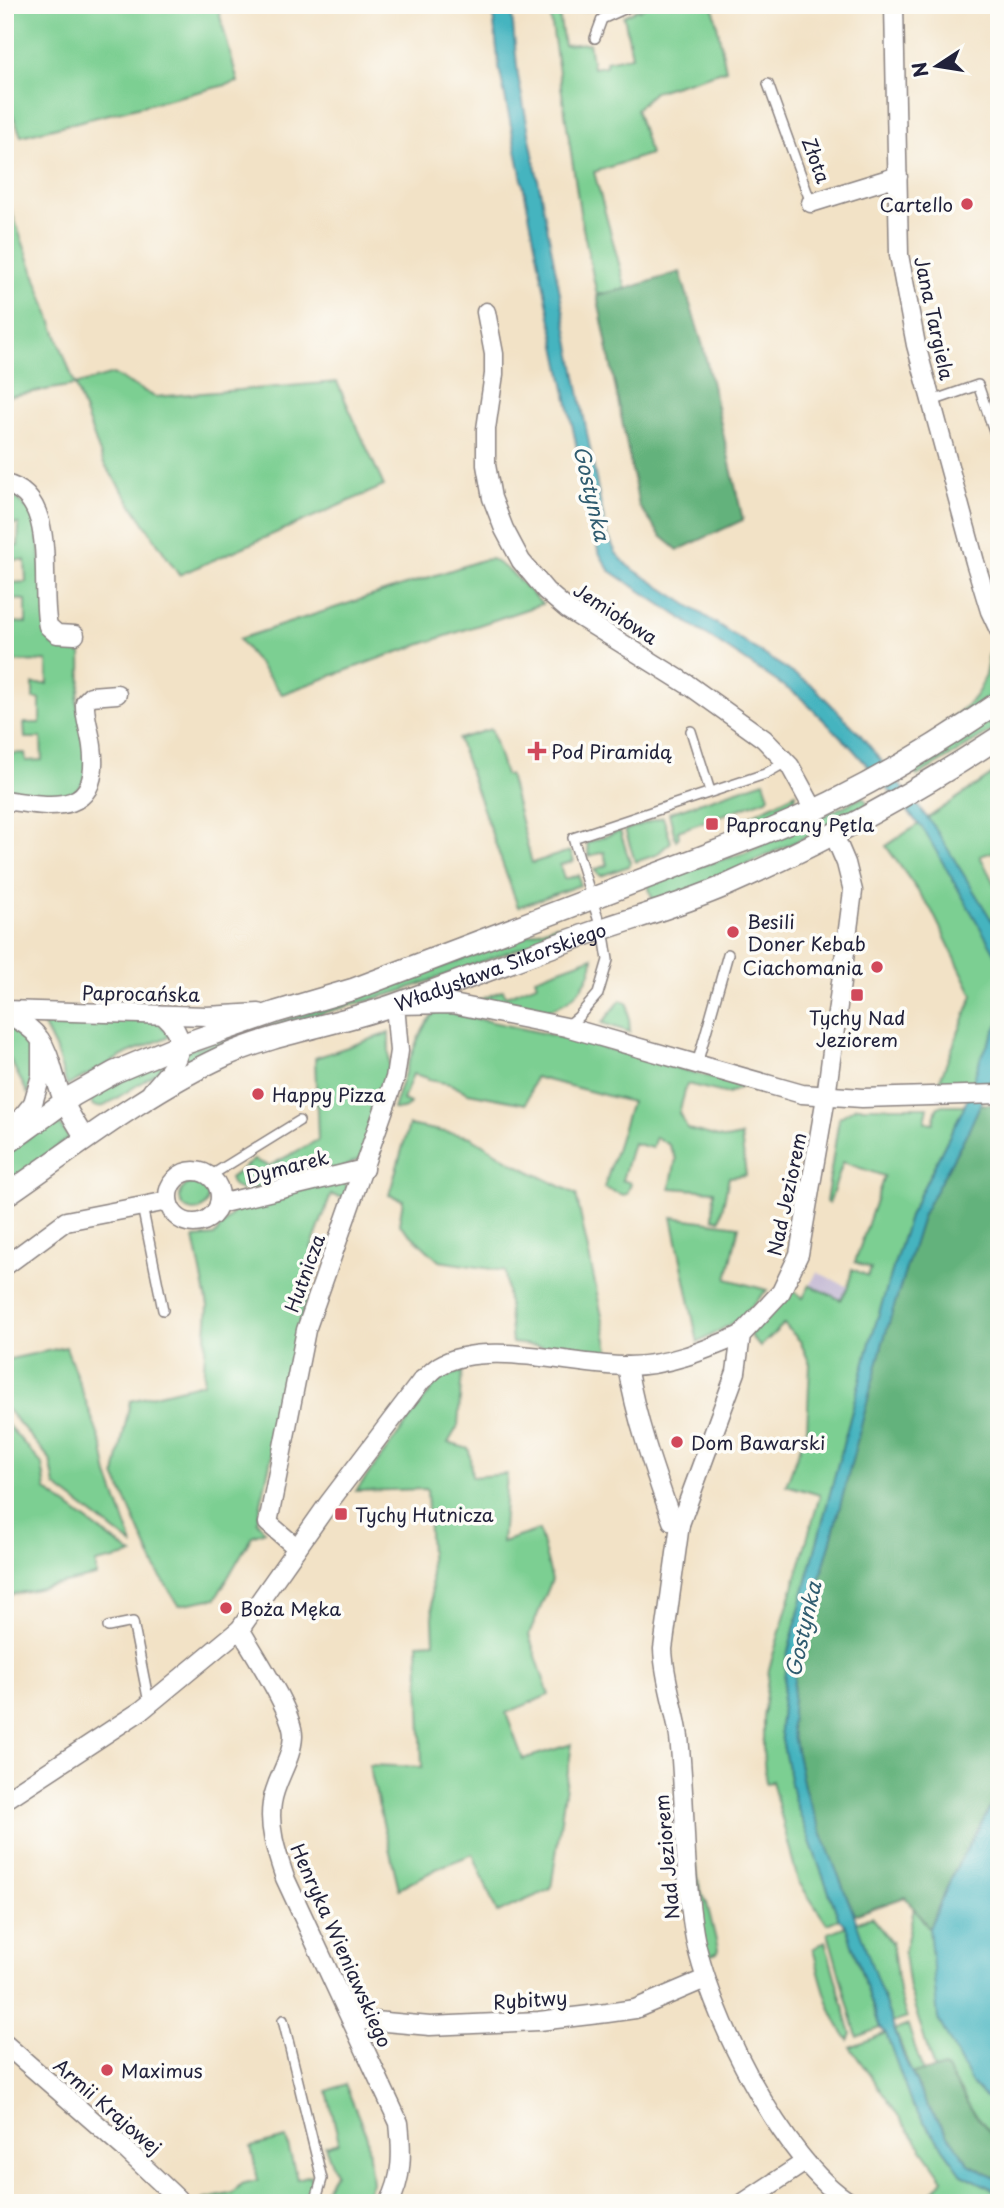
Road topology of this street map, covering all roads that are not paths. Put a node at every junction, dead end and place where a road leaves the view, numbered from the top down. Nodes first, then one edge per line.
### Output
1 (633, 5) edge
2 (894, 5) edge
3 (595, 38) dead end
4 (768, 84) dead end
5 (898, 176) junction
6 (811, 203) joint
7 (486, 312) dead end
8 (932, 401) junction
9 (999, 445) edge
10 (5, 484) edge
11 (999, 630) edge
12 (75, 635) dead end
13 (117, 694) dead end
14 (999, 702) edge
15 (691, 731) dead end
16 (999, 737) edge
17 (787, 762) junction
18 (710, 792) junction
19 (5, 800) edge
20 (815, 812) junction
21 (834, 835) junction
22 (592, 898) junction
23 (603, 938) junction
24 (729, 954) dead end
25 (395, 1005) junction
26 (5, 1012) edge
27 (276, 1012) junction
28 (163, 1015) junction
29 (566, 1027) junction
30 (41, 1038) junction
31 (179, 1045) junction
32 (697, 1064) junction
33 (997, 1094) edge
34 (826, 1097) junction
35 (64, 1101) junction
36 (143, 1101) junction
37 (299, 1121) dead end
38 (5, 1138) edge
39 (86, 1140) junction
40 (5, 1145) edge
41 (364, 1169) junction
42 (210, 1176) junction
43 (5, 1196) edge
44 (169, 1201) junction
45 (219, 1204) junction
46 (142, 1206) junction
47 (5, 1266) edge
48 (163, 1310) dead end
49 (741, 1335) junction
50 (627, 1366) junction
51 (680, 1524) junction
52 (297, 1548) junction
53 (108, 1627) dead end
54 (240, 1629) junction
55 (149, 1703) junction
56 (5, 1800) edge
57 (705, 1979) junction
58 (352, 2019) junction
59 (283, 2020) dead end
60 (5, 2043) edge
61 (805, 2162) junction
62 (182, 2203) edge
63 (315, 2203) edge
64 (389, 2203) edge
65 (743, 2203) edge
66 (851, 2203) edge

1 - 3 lane
2 - 5 street, Jana Targiela
4 - 6 lane, Złota
5 - 6 street, Złota
5 - 8 street, Jana Targiela
7 - 17 street, Jemiołowa
8 - 9 lane
8 - 11 street, Jana Targiela
10 - 12 street
13 - 19 street
14 - 20 street, Władysława Sikorskiego
15 - 18 lane
16 - 21 street, Władysława Sikorskiego
17 - 18 lane
17 - 20 street, Jemiołowa
18 - 22 lane
20 - 22 street, Władysława Sikorskiego
21 - 23 street, Władysława Sikorskiego
21 - 34 street, Nad Jeziorem
22 - 23 lane
22 - 27 street, Władysława Sikorskiego
23 - 25 street, Władysława Sikorskiego
23 - 29 lane
24 - 32 lane
25 - 29 street
25 - 36 street, Władysława Sikorskiego
25 - 41 street, Hutnicza
26 - 28 street, Paprocańska
26 - 30 street, Paprocańska
27 - 28 street, Paprocańska
27 - 31 street, Władysława Sikorskiego
28 - 31 street
29 - 32 street
30 - 35 street
30 - 38 street
31 - 35 street, Władysława Sikorskiego
31 - 36 street
32 - 34 street
33 - 34 street
34 - 49 street, Nad Jeziorem
35 - 39 street
35 - 40 street, Władysława Sikorskiego
36 - 39 street, Władysława Sikorskiego
37 - 42 lane
39 - 43 street, Władysława Sikorskiego
41 - 45 street, Dymarek
41 - 52 street, Hutnicza
42 - 44 street
42 - 45 street
44 - 45 street, Dymarek
44 - 46 street
46 - 47 street
46 - 48 lane
49 - 50 street
49 - 51 street, Nad Jeziorem
50 - 51 street
50 - 52 street
51 - 57 street, Nad Jeziorem
52 - 54 street
53 - 55 lane
54 - 55 street
54 - 58 street, Henryka Wieniawskiego
55 - 56 street
57 - 58 street, Rybitwy
57 - 61 street, Nad Jeziorem
58 - 64 street, Henryka Wieniawskiego
59 - 63 lane
60 - 62 street, Armii Krajowej
61 - 65 street
61 - 66 street, Nad Jeziorem

